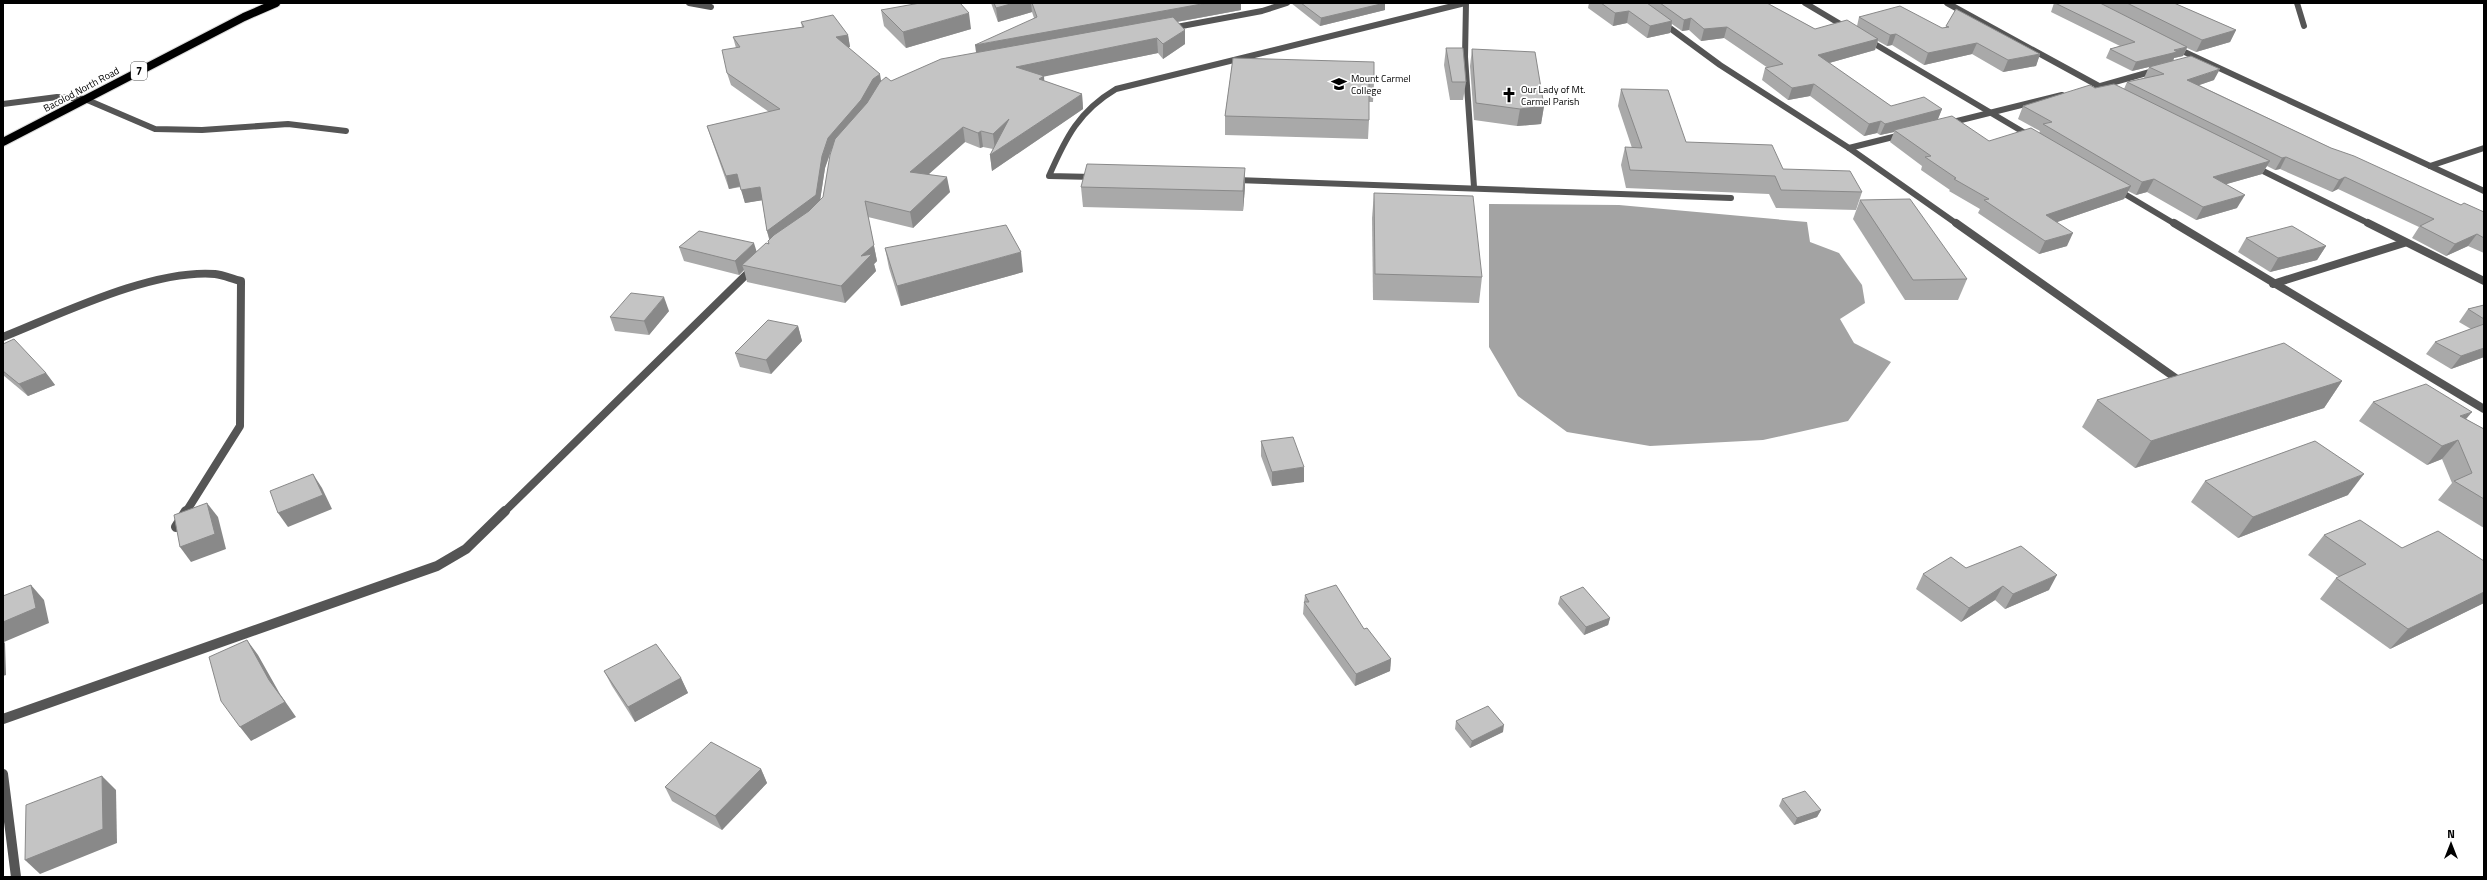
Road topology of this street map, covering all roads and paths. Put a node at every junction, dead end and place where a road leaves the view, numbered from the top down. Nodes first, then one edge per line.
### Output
1 (276, 3) edge
2 (689, 3) edge
3 (1287, 3) edge
4 (1466, 3) edge
5 (1805, 3) edge
6 (1947, 3) edge
7 (2297, 3) edge
8 (711, 7) dead end
9 (1660, 21) edge
10 (2304, 26) dead end
11 (1160, 30) edge
12 (1853, 31) edge
13 (1860, 35) edge
14 (2171, 45) edge
15 (2199, 59) junction
16 (2192, 61) edge
17 (2163, 69) edge
18 (2098, 86) junction
19 (2090, 88) edge
20 (2067, 94) edge
21 (2112, 94) edge
22 (85, 99) junction
23 (3, 104) edge
24 (1991, 112) junction
25 (1939, 126) edge
26 (346, 131) dead end
27 (1909, 133) edge
28 (2038, 141) edge
29 (3, 142) edge
30 (1849, 148) junction
31 (2484, 148) edge
32 (2247, 163) edge
33 (2430, 166) junction
34 (1104, 177) edge
35 (1230, 180) edge
36 (2112, 186) edge
37 (1474, 187) junction
38 (2484, 191) edge
39 (1731, 198) dead end
40 (2404, 243) junction
41 (758, 263) edge
42 (2484, 281) edge
43 (2273, 284) junction
44 (3, 337) edge
45 (2177, 379) edge
46 (2484, 409) edge
47 (176, 527) edge
48 (3, 719) edge
49 (3, 774) edge
50 (16, 877) edge

1 - 22 highway, Bacolod North Road / 7
2 - 8 street
3 - 11 street
4 - 34 street
4 - 37 street
5 - 12 street
6 - 18 street
7 - 10 street
9 - 30 street
13 - 24 street
14 - 15 street
15 - 16 street
15 - 33 street
17 - 18 street
18 - 19 street
18 - 21 street
20 - 24 street
22 - 23 street
22 - 26 street
22 - 29 highway, Bacolod North Road / 7
24 - 25 street
24 - 28 street
27 - 30 street
30 - 45 street
31 - 33 street
32 - 40 street
33 - 38 street
35 - 37 street
36 - 43 street
37 - 39 street
40 - 42 street
40 - 43 street
41 - 48 street
43 - 46 street
44 - 47 street
49 - 50 street

